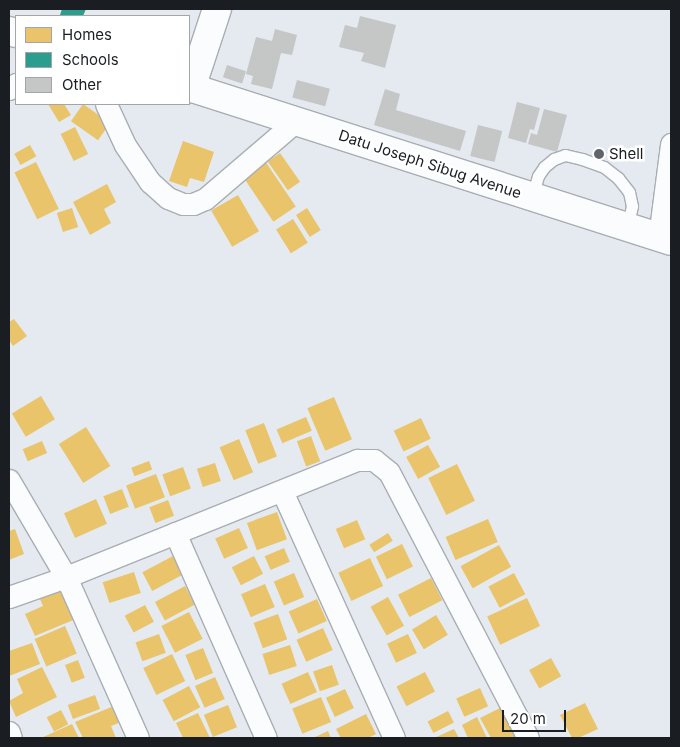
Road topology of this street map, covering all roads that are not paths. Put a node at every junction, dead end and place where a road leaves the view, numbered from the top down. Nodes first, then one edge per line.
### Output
1 (217, 9) edge
2 (190, 88) edge
3 (106, 105) edge
4 (296, 121) junction
5 (671, 144) edge
6 (532, 197) junction
7 (627, 227) junction
8 (665, 239) edge
9 (9, 480) edge
10 (282, 491) junction
11 (175, 533) junction
12 (66, 577) junction
13 (9, 597) edge
14 (9, 732) edge
15 (11, 738) edge
16 (138, 738) edge
17 (266, 738) edge
18 (394, 738) edge
19 (528, 738) edge

1 - 2 main road
2 - 4 main road, Datu Joseph Sibug Avenue
3 - 4 street
4 - 6 main road, Datu Joseph Sibug Avenue
5 - 8 street
6 - 7 main road, Datu Joseph Sibug Avenue
6 - 7 lane
7 - 8 main road, Datu Joseph Sibug Avenue
9 - 12 street
10 - 11 street
10 - 18 street
10 - 19 street
11 - 12 street
11 - 17 street
12 - 13 street
12 - 16 street
14 - 15 street

